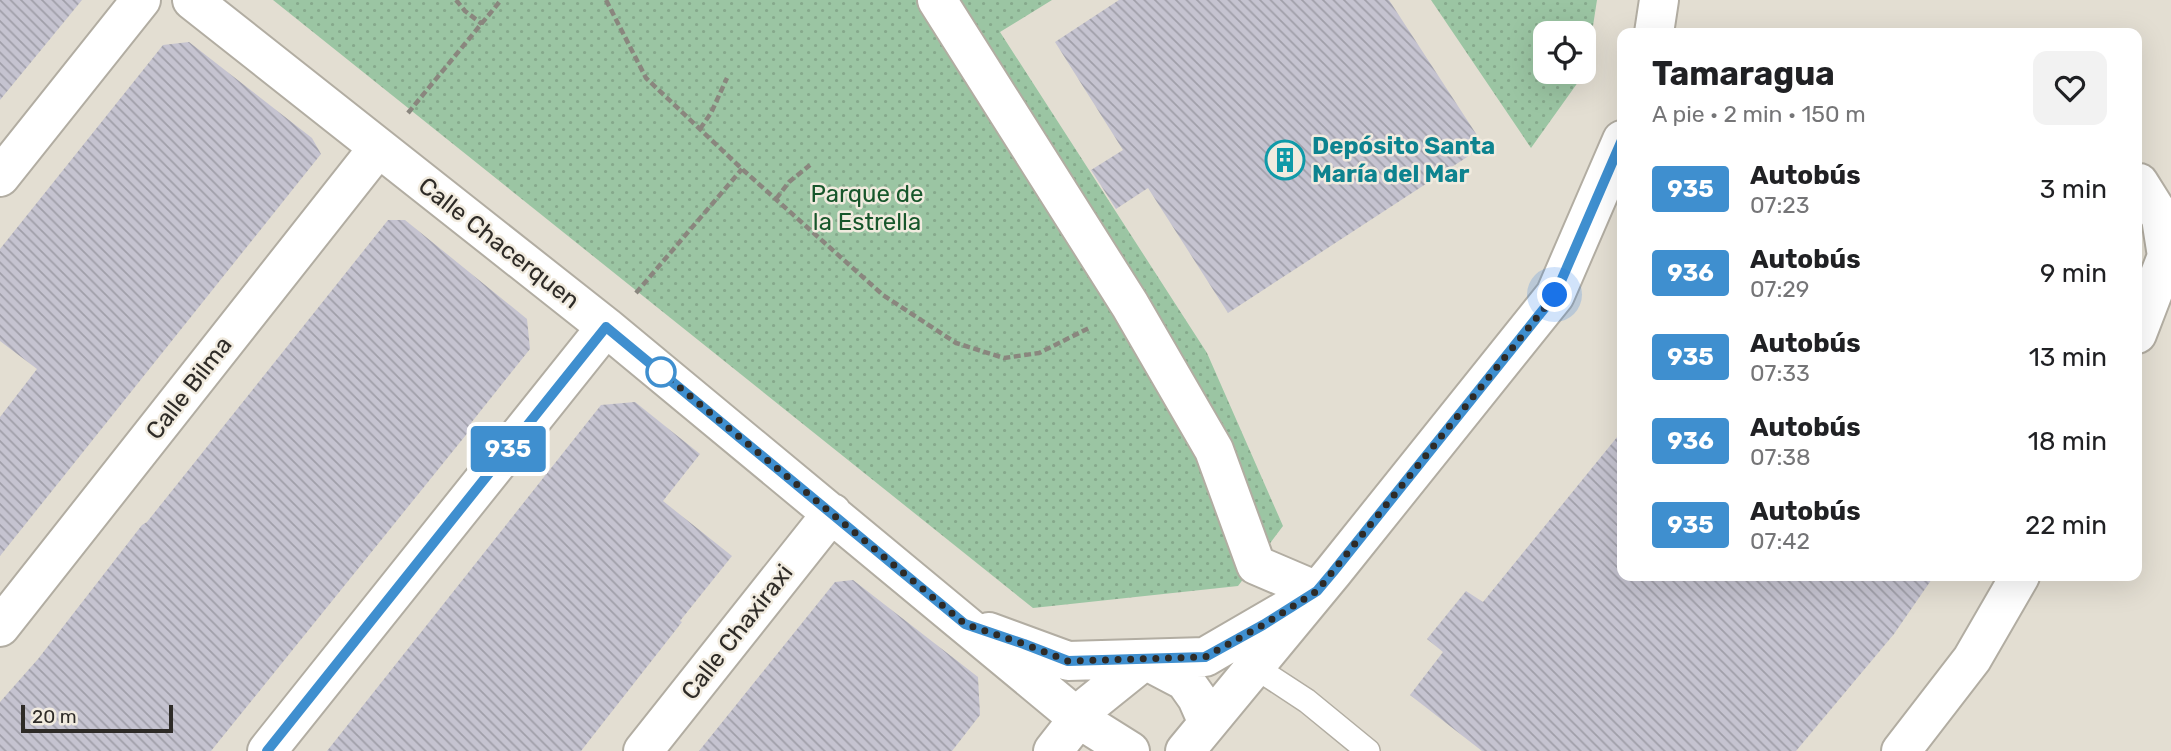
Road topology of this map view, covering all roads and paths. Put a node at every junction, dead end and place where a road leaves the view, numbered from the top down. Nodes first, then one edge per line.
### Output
1 (141, 0) edge
2 (192, 0) edge
3 (456, 0) edge
4 (501, 0) edge
5 (606, 0) edge
6 (937, 0) edge
7 (1659, 0) edge
8 (482, 24) junction
9 (1655, 28) edge
10 (727, 78) dead end
11 (700, 129) junction
12 (378, 148) junction
13 (1617, 152) edge
14 (810, 165) dead end
15 (742, 169) junction
16 (0, 177) edge
17 (2142, 188) edge
18 (776, 199) junction
19 (1130, 304) junction
20 (2142, 321) edge
21 (606, 327) junction
22 (832, 513) junction
23 (2017, 581) edge
24 (1317, 591) junction
25 (965, 624) junction
26 (0, 627) edge
27 (1145, 660) junction
28 (1255, 667) junction
29 (1079, 719) junction
30 (1196, 737) edge
31 (267, 751) edge
32 (643, 751) edge
33 (1053, 751) edge
34 (1130, 751) edge
35 (1368, 751) edge
36 (1901, 751) edge

1 - 16 street
2 - 12 street, Calle Chacerquen
3 - 8 path
4 - 8 path
5 - 11 path
6 - 19 street
7 - 9 street
8 - 12 path
10 - 11 path
11 - 15 path
12 - 21 street, Calle Chacerquen
12 - 26 street, Calle Bilma
13 - 24 street
14 - 18 path
15 - 18 path
15 - 21 path
17 - 20 street
18 - 19 path
19 - 24 street
21 - 22 street, Calle Chacerquen
21 - 31 street
22 - 25 street, Calle Chacerquen
22 - 32 street, Calle Chaxiraxi
23 - 36 street
24 - 27 street
24 - 28 street
25 - 27 street
25 - 29 street, Calle Chacerquen
27 - 29 street
27 - 30 street
28 - 30 street
28 - 35 lane
29 - 33 street
29 - 34 street, Calle Chacerquen

